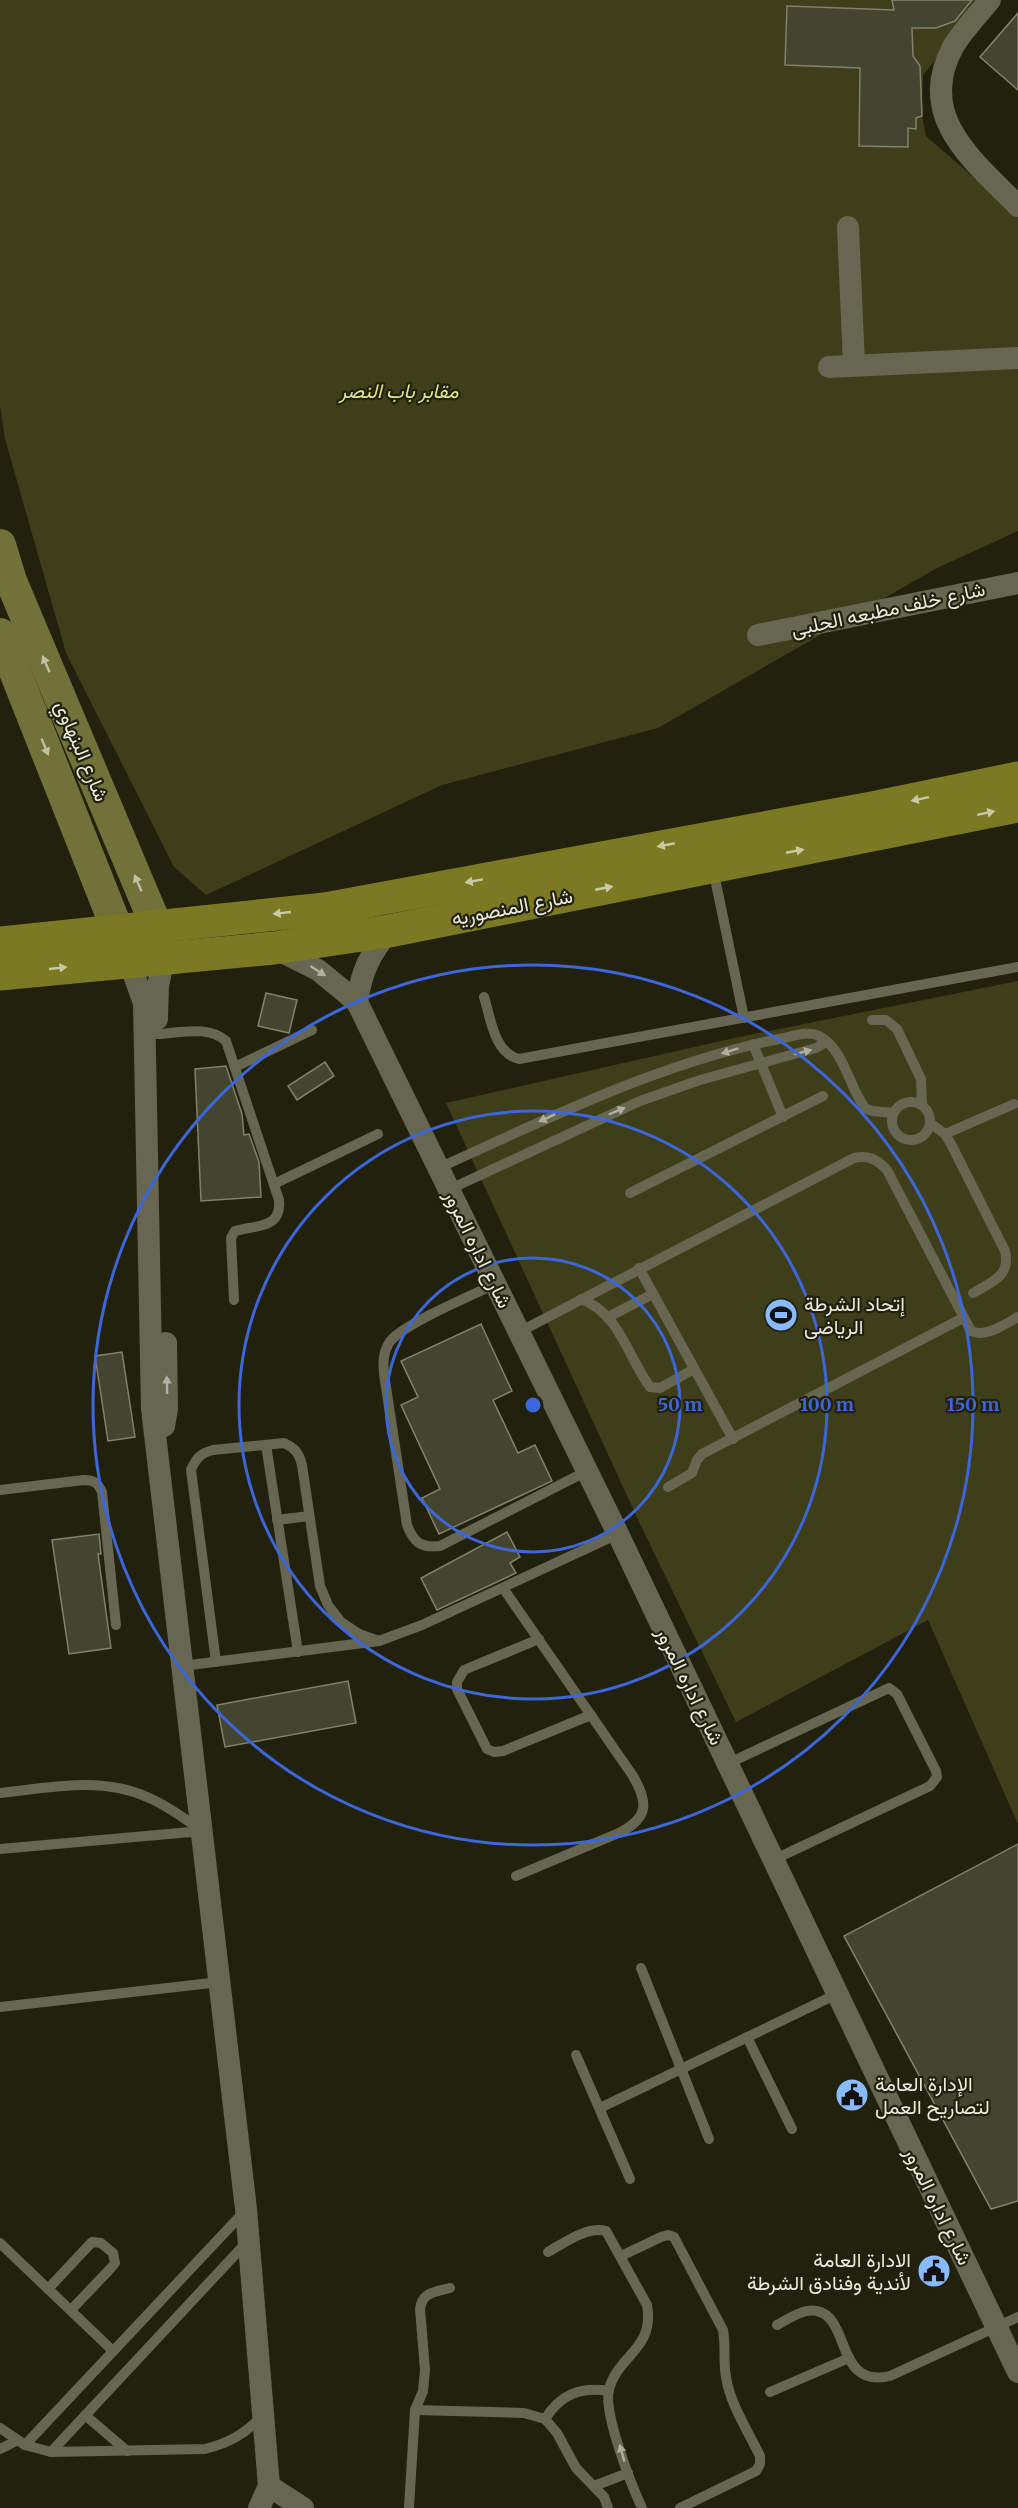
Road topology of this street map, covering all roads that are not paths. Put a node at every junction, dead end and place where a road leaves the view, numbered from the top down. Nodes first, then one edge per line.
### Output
1 (990, 0) edge
2 (1018, 206) edge
3 (848, 227) dead end
4 (1018, 358) edge
5 (854, 365) junction
6 (829, 367) dead end
7 (0, 545) edge
8 (1018, 583) edge
9 (0, 634) edge
10 (758, 635) dead end
11 (1018, 778) edge
12 (1018, 806) edge
13 (710, 852) junction
14 (325, 909) junction
15 (156, 925) junction
16 (118, 930) junction
17 (389, 931) junction
18 (330, 941) junction
19 (0, 943) edge
20 (274, 948) junction
21 (164, 957) junction
22 (129, 961) junction
23 (1018, 967) edge
24 (0, 974) edge
25 (483, 997) dead end
26 (357, 1002) junction
27 (744, 1018) junction
28 (872, 1020) dead end
29 (312, 1030) dead end
30 (157, 1034) junction
31 (826, 1042) junction
32 (753, 1044) junction
33 (760, 1063) junction
34 (235, 1067) junction
35 (824, 1096) dead end
36 (1014, 1104) dead end
37 (922, 1105) junction
38 (893, 1113) junction
39 (783, 1117) junction
40 (930, 1123) junction
41 (378, 1134) dead end
42 (945, 1134) junction
43 (439, 1168) junction
44 (274, 1184) junction
45 (450, 1189) junction
46 (630, 1193) dead end
47 (639, 1268) junction
48 (495, 1284) junction
49 (973, 1293) dead end
50 (653, 1294) junction
51 (581, 1299) junction
52 (234, 1300) dead end
53 (608, 1317) junction
54 (1018, 1317) edge
55 (963, 1318) junction
56 (519, 1332) junction
57 (694, 1369) junction
58 (733, 1439) junction
59 (157, 1441) junction
60 (266, 1445) junction
61 (587, 1471) junction
62 (668, 1487) dead end
63 (0, 1490) edge
64 (309, 1516) junction
65 (278, 1520) junction
66 (618, 1534) junction
67 (503, 1588) junction
68 (116, 1625) dead end
69 (539, 1639) junction
70 (378, 1641) junction
71 (298, 1652) junction
72 (216, 1662) junction
73 (182, 1666) junction
74 (591, 1715) junction
75 (728, 1764) junction
76 (0, 1793) edge
77 (202, 1831) junction
78 (0, 1849) edge
79 (773, 1860) junction
80 (516, 1876) dead end
81 (640, 1968) dead end
82 (220, 1982) junction
83 (837, 1994) junction
84 (0, 2007) edge
85 (747, 2037) junction
86 (576, 2055) dead end
87 (681, 2069) junction
88 (600, 2108) junction
89 (792, 2129) dead end
90 (709, 2139) dead end
91 (630, 2179) dead end
92 (246, 2210) junction
93 (249, 2239) junction
94 (0, 2242) edge
95 (548, 2252) dead end
96 (621, 2256) junction
97 (450, 2288) dead end
98 (48, 2289) junction
99 (71, 2310) junction
100 (1018, 2317) edge
101 (777, 2325) dead end
102 (996, 2326) junction
103 (113, 2351) junction
104 (849, 2358) junction
105 (1018, 2372) edge
106 (609, 2391) junction
107 (770, 2392) dead end
108 (416, 2410) junction
109 (265, 2413) junction
110 (85, 2415) junction
111 (545, 2420) junction
112 (0, 2428) edge
113 (21, 2443) junction
114 (0, 2449) edge
115 (51, 2451) junction
116 (127, 2451) junction
117 (628, 2474) junction
118 (269, 2486) junction
119 (594, 2486) junction
120 (410, 2506) dead end
121 (640, 2507) edge
122 (259, 2508) edge
123 (303, 2508) edge
124 (608, 2508) edge
125 (680, 2508) edge

1 - 2 street
3 - 5 street
4 - 5 street
5 - 6 street
15 -> 7 main road, شارع البنهاوي
8 - 10 street, شارع خلف مطبعه الحلبى
9 -> 16 main road, شارع البنهاوي
11 -> 13 main road, شارع المنصوريه
13 -> 12 main road, شارع المنصوريه
13 -> 14 main road, شارع المنصوريه
17 -> 13 main road, شارع المنصوريه
13 - 27 lane
14 -> 15 main road, شارع المنصوريه
14 - 18 main road
15 - 16 main road, شارع المنصوريه
15 - 21 main road, شارع البنهاوي
16 - 19 main road, شارع المنصوريه
16 - 22 main road, شارع البنهاوي
17 - 18 main road, شارع المنصوريه
17 - 26 street
18 - 20 main road, شارع المنصوريه
20 - 21 main road, شارع المنصوريه
20 -> 26 street, شارع اداره المرور
21 - 22 main road, شارع المنصوريه
21 - 30 street
24 -> 22 main road, شارع المنصوريه
22 - 59 street
23 - 27 lane
25 - 27 lane
26 - 43 street, شارع اداره المرور
28 - 37 lane
29 - 34 lane
30 - 34 lane
59 -> 30 street
31 - 32 lane
33 -> 31 lane
31 - 38 lane
32 - 33 lane
32 -> 43 lane
33 - 39 lane
45 -> 33 lane
34 - 44 lane
35 - 39 lane
36 - 42 lane
37 - 38 lane
37 - 40 lane
38 - 40 lane
39 - 46 lane
40 - 42 lane
41 - 44 lane
42 - 49 lane
43 - 45 street, شارع اداره المرور
44 - 52 lane
45 - 48 street, شارع اداره المرور
47 - 50 lane
47 - 51 lane
47 - 55 lane
48 - 56 street, شارع اداره المرور
48 - 61 lane
50 - 53 lane
50 - 57 lane
51 - 53 lane
51 - 56 lane
53 - 57 lane
54 - 55 lane
55 - 58 lane
56 - 61 street, شارع اداره المرور
57 - 58 lane
58 - 62 lane
59 - 73 street
60 - 64 lane
60 - 65 lane
60 - 72 lane
61 - 66 street, شارع اداره المرور
63 - 68 lane
64 - 65 lane
64 - 70 lane
65 - 71 lane
66 - 67 lane
66 - 75 street, شارع اداره المرور
67 - 69 lane
67 - 70 lane
69 - 74 lane
69 - 74 lane
70 - 71 lane
71 - 72 lane
72 - 73 lane
73 - 77 street
74 - 80 lane
75 - 79 street, شارع اداره المرور
75 - 79 lane
76 - 77 lane
77 - 78 lane
77 - 82 street
79 - 83 street, شارع اداره المرور
81 - 87 lane
82 - 84 lane
82 - 92 street
83 - 85 lane
83 - 102 street, شارع اداره المرور
85 - 87 lane
85 - 89 lane
86 - 88 lane
87 - 88 lane
87 - 90 lane
88 - 91 lane
92 - 93 street
92 - 103 lane
93 - 109 street
93 - 110 lane
94 - 98 lane
95 - 96 lane
96 - 106 lane
96 - 125 lane
97 - 108 lane
98 - 99 lane
98 - 99 lane
99 - 103 lane
100 - 102 lane
101 - 104 lane
102 - 104 lane
102 - 105 street, شارع اداره المرور
103 - 113 lane
104 - 107 lane
106 - 111 lane
117 -> 106 lane
108 - 111 lane
108 - 120 lane
109 - 116 lane
109 - 118 street
110 - 115 lane
110 - 116 lane
111 - 119 lane
112 - 113 lane
113 - 114 lane
113 - 115 lane
115 - 116 lane
117 - 119 lane
117 - 121 lane
118 - 122 street
118 - 123 street
119 - 124 lane

